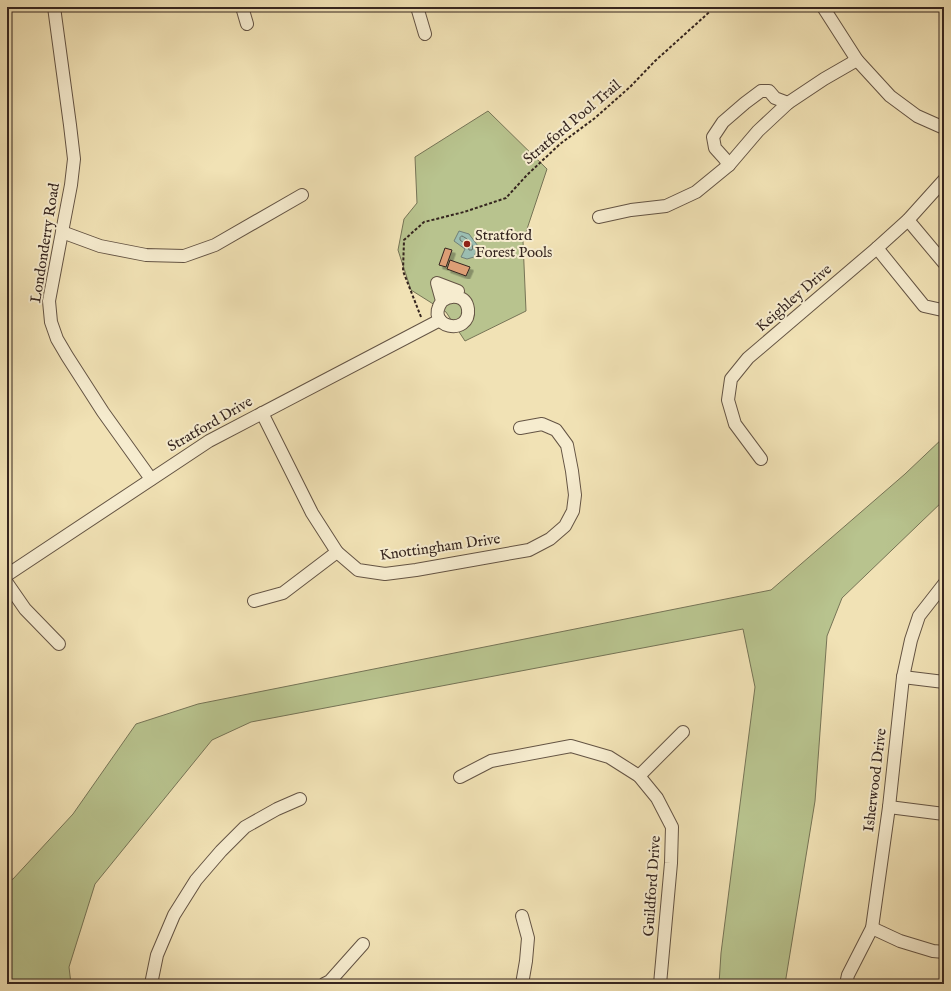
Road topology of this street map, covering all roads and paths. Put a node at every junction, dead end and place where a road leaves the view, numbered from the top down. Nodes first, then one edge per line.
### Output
1 (54, 7) edge
2 (242, 7) edge
3 (417, 7) edge
4 (715, 7) edge
5 (823, 7) edge
6 (247, 24) dead end
7 (425, 34) dead end
8 (857, 60) junction
9 (788, 103) junction
10 (944, 128) edge
11 (729, 164) junction
12 (944, 180) edge
13 (302, 195) dead end
14 (599, 217) dead end
15 (908, 220) junction
16 (62, 232) junction
17 (877, 248) junction
18 (944, 263) edge
19 (456, 296) junction
20 (442, 301) junction
21 (944, 310) edge
22 (440, 320) junction
23 (425, 327) junction
24 (262, 412) junction
25 (520, 428) dead end
26 (761, 459) dead end
27 (150, 479) junction
28 (337, 552) junction
29 (7, 575) edge
30 (7, 583) edge
31 (944, 584) edge
32 (254, 601) dead end
33 (59, 644) dead end
34 (903, 677) junction
35 (944, 682) edge
36 (683, 732) dead end
37 (639, 776) junction
38 (460, 777) dead end
39 (300, 799) dead end
40 (889, 807) junction
41 (944, 814) edge
42 (522, 916) dead end
43 (872, 928) junction
44 (363, 944) dead end
45 (944, 952) edge
46 (151, 984) edge
47 (324, 984) edge
48 (522, 984) edge
49 (660, 984) edge
50 (846, 984) edge

1 - 16 street, Londonderry Road
2 - 6 street
3 - 7 street
4 - 23 path, Stratford Pool Trail
5 - 8 street
8 - 9 street
8 - 10 street
9 - 11 street
9 - 11 street
11 - 14 street
12 - 15 street, Keighley Drive
13 - 16 street
15 - 17 street, Keighley Drive
15 - 18 street
16 - 27 street, Londonderry Road
17 - 21 street
17 - 26 street, Keighley Drive
19 - 20 street
19 - 20 street
19 - 22 street
20 - 22 street
22 - 23 street, Stratford Drive
23 - 24 street, Stratford Drive
24 - 27 street, Stratford Drive
24 - 28 street, Knottingham Drive
25 - 28 street, Knottingham Drive
27 - 29 street, Stratford Drive
28 - 32 street
30 - 33 street
31 - 34 street, Isherwood Drive
34 - 35 street
34 - 40 street, Isherwood Drive
36 - 37 street
37 - 38 street, Guildford Drive
37 - 49 street, Guildford Drive
39 - 46 street
40 - 41 street
40 - 43 street, Isherwood Drive
42 - 48 street
43 - 45 street
43 - 50 street, Isherwood Drive
44 - 47 street

